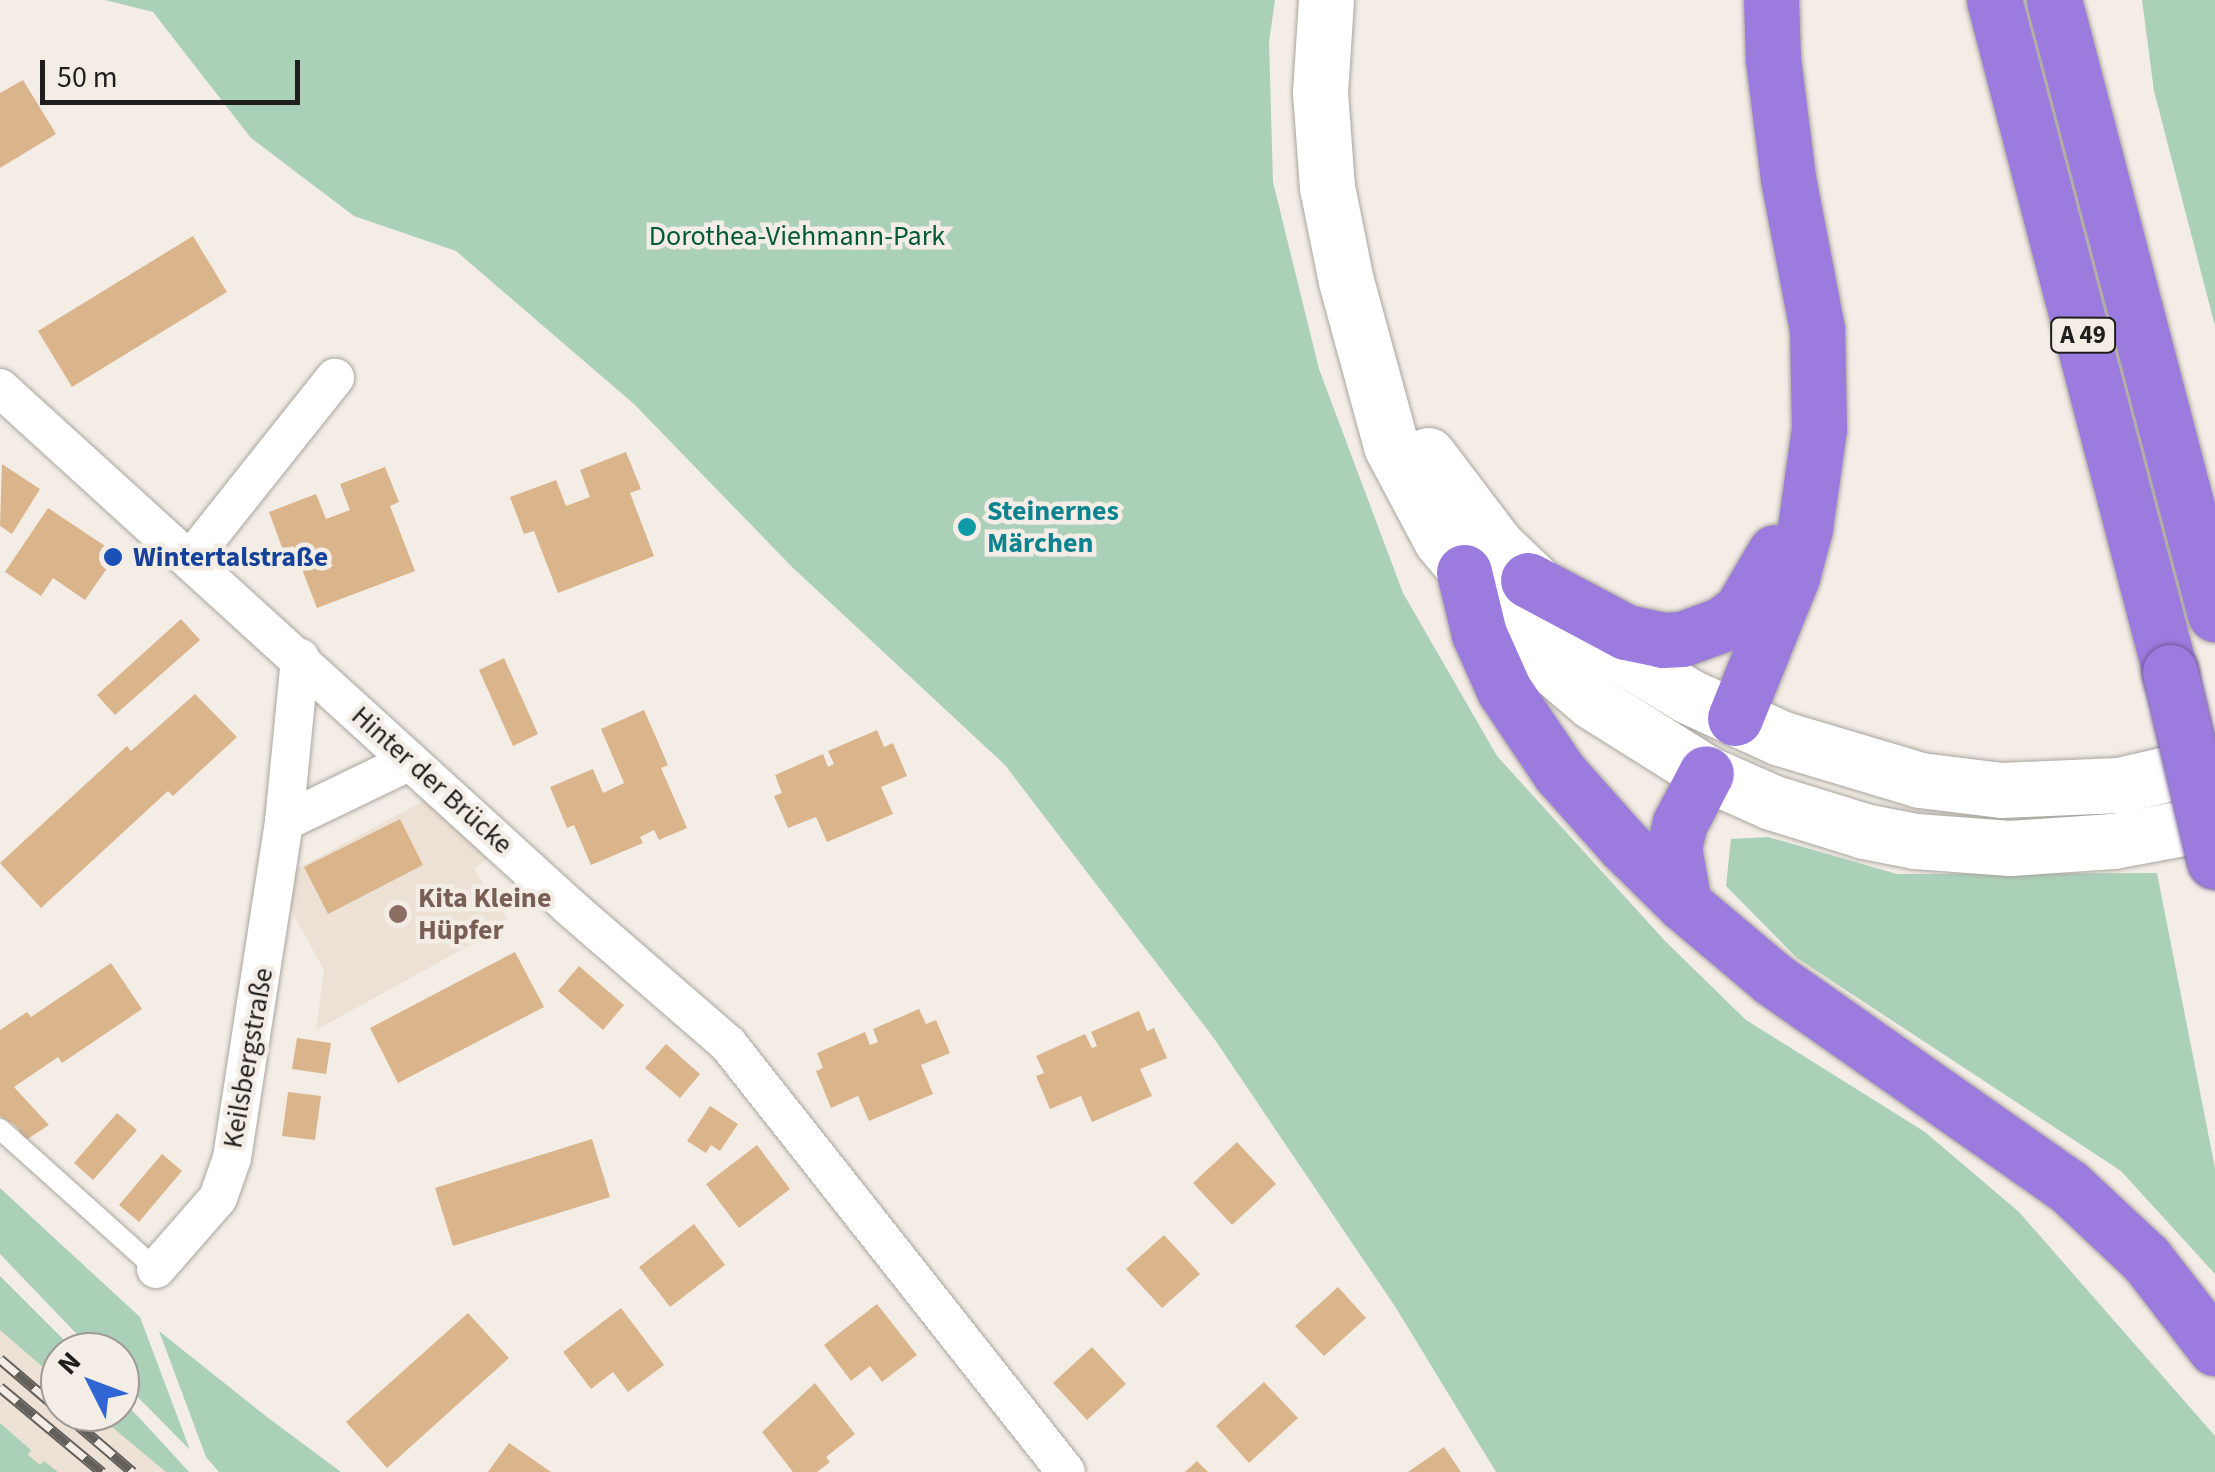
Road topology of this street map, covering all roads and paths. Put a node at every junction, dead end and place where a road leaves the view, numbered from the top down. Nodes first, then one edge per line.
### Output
1 (1326, 0) edge
2 (1771, 0) edge
3 (1994, 0) edge
4 (2054, 0) edge
5 (1368, 354) junction
6 (335, 378) dead end
7 (0, 388) edge
8 (1813, 478) junction
9 (190, 560) junction
10 (1464, 572) junction
11 (1528, 580) junction
12 (2215, 614) edge
13 (300, 658) junction
14 (1735, 718) junction
15 (410, 760) junction
16 (2215, 763) edge
17 (1706, 773) junction
18 (284, 822) junction
19 (2215, 822) edge
20 (2215, 861) edge
21 (1684, 904) junction
22 (0, 1129) edge
23 (156, 1269) joint
24 (2215, 1348) edge
25 (1066, 1472) edge

1 - 5 main road
2 - 8 highway
3 - 20 highway, A 49, bridge
4 - 12 highway, A 49
5 - 10 main road
5 - 11 main road
6 - 9 street
7 - 9 street, Hinter der Brücke
8 - 11 highway
8 - 14 highway
9 - 13 street, Hinter der Brücke
10 - 17 main road
10 - 21 highway
11 - 14 main road
13 - 15 street, Hinter der Brücke
13 - 18 street, Keilsbergstraße
14 - 16 main road
14 - 17 main road
15 - 18 street
15 - 25 street, Hinter der Brücke
17 - 19 main road
17 - 21 highway
18 - 23 street, Keilsbergstraße
21 - 24 highway
22 - 23 lane

